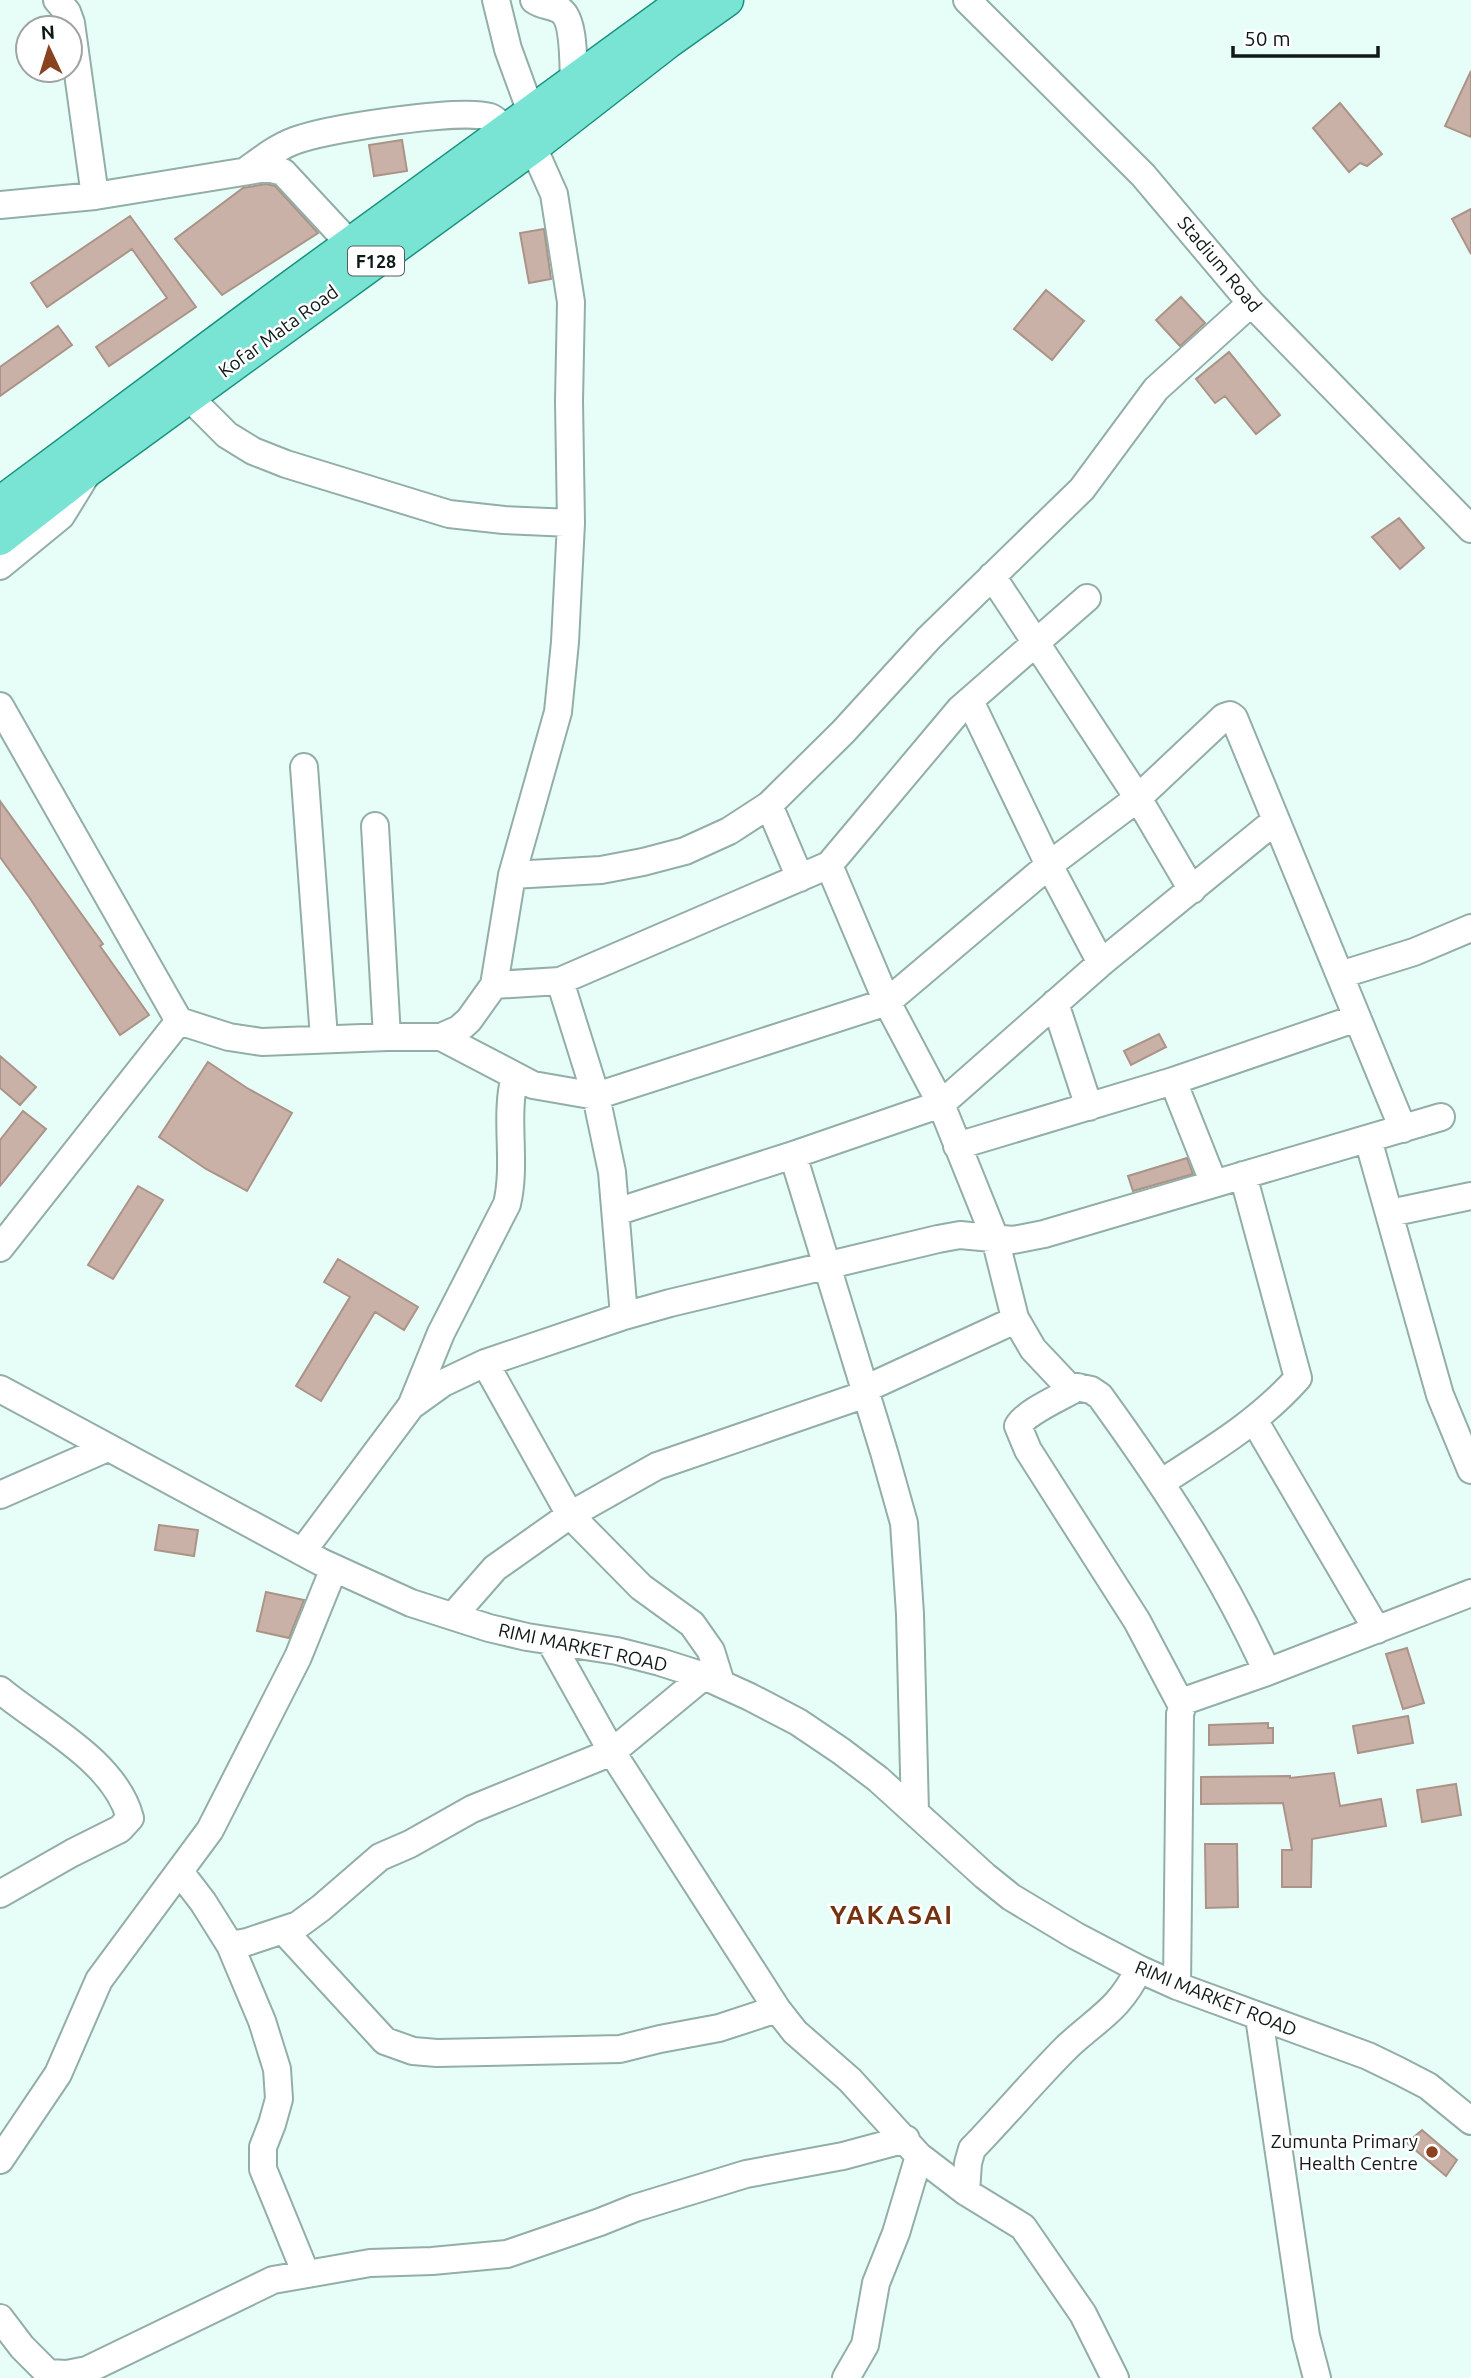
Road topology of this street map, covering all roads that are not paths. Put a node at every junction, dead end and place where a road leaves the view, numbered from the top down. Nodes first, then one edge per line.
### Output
1 (57, 0) edge
2 (496, 0) edge
3 (534, 0) edge
4 (685, 0) edge
5 (727, 0) edge
6 (967, 0) edge
7 (574, 82) junction
8 (519, 121) junction
9 (533, 147) junction
10 (247, 170) junction
11 (96, 196) junction
12 (0, 205) edge
13 (349, 244) junction
14 (293, 303) junction
15 (1251, 303) junction
16 (188, 396) junction
17 (91, 468) junction
18 (7, 509) edge
19 (571, 523) junction
20 (1471, 529) edge
21 (0, 566) edge
22 (992, 576) junction
23 (1087, 598) dead end
24 (1036, 643) junction
25 (970, 701) junction
26 (0, 706) edge
27 (303, 766) dead end
28 (1138, 798) junction
29 (769, 805) junction
30 (1276, 820) junction
31 (375, 825) dead end
32 (829, 865) junction
33 (1049, 865) junction
34 (512, 875) junction
35 (800, 878) junction
36 (1192, 890) junction
37 (1471, 928) edge
38 (1101, 963) junction
39 (1340, 975) junction
40 (560, 981) junction
41 (494, 985) junction
42 (887, 1002) junction
43 (1055, 1003) junction
44 (1357, 1018) junction
45 (179, 1021) junction
46 (387, 1037) junction
47 (441, 1037) junction
48 (324, 1038) junction
49 (515, 1076) junction
50 (1173, 1081) junction
51 (596, 1096) junction
52 (940, 1104) junction
53 (1089, 1107) junction
54 (1441, 1117) dead end
55 (1403, 1129) junction
56 (1367, 1139) junction
57 (957, 1146) junction
58 (793, 1155) junction
59 (1243, 1175) junction
60 (1214, 1184) junction
61 (1471, 1196) edge
62 (616, 1212) junction
63 (1390, 1213) junction
64 (995, 1238) junction
65 (0, 1248) edge
66 (827, 1265) junction
67 (624, 1316) junction
68 (1015, 1318) junction
69 (485, 1363) junction
70 (1078, 1388) junction
71 (0, 1389) edge
72 (865, 1391) junction
73 (411, 1406) junction
74 (1254, 1420) junction
75 (107, 1448) junction
76 (1471, 1470) edge
77 (1161, 1482) junction
78 (0, 1495) edge
79 (570, 1515) junction
80 (302, 1552) junction
81 (334, 1568) junction
82 (1471, 1593) edge
83 (453, 1616) junction
84 (1377, 1630) junction
85 (550, 1641) junction
86 (1267, 1672) junction
87 (712, 1680) junction
88 (0, 1690) edge
89 (1182, 1706) junction
90 (612, 1752) junction
91 (915, 1812) junction
92 (180, 1872) junction
93 (0, 1894) edge
94 (283, 1930) junction
95 (230, 1945) junction
96 (1139, 1969) junction
97 (1177, 1986) junction
98 (777, 2009) junction
99 (1259, 2017) junction
100 (1471, 2121) edge
101 (912, 2148) junction
102 (0, 2160) edge
103 (966, 2193) junction
104 (306, 2274) junction
105 (0, 2318) edge
106 (49, 2375) edge
107 (846, 2378) edge
108 (1115, 2378) edge
109 (1317, 2378) edge

1 - 11 street
2 - 8 street
3 - 7 street
4 - 7 main road, Kofar Mata Road / F128
5 - 9 main road, Kofar Mata Road / F128
6 - 15 street, Stadium Road
7 - 8 main road, Kofar Mata Road / F128
8 - 10 street
8 - 13 main road, Kofar Mata Road / F128
9 - 14 main road, Kofar Mata Road / F128
9 - 19 street
10 - 11 street
10 - 13 street
11 - 12 street
13 - 14 main road, Kofar Mata Road / F128
14 - 16 main road, Kofar Mata Road / F128
14 - 18 main road, Kofar Mata Road / F128
15 - 20 street, Stadium Road
15 - 22 street
16 - 17 main road, Kofar Mata Road / F128
16 - 19 street
17 - 18 main road, Kofar Mata Road / F128
17 - 21 street
19 - 34 street
22 - 24 street
22 - 29 street
23 - 24 street
24 - 25 street
24 - 28 street
25 - 32 street
25 - 33 street
26 - 45 street
27 - 48 street
28 - 30 street
28 - 33 street
28 - 36 street
29 - 34 street
29 - 35 street
30 - 36 street
30 - 39 street
31 - 46 street
32 - 35 street
32 - 42 street
33 - 38 street
33 - 42 street
34 - 41 street
35 - 40 street
36 - 38 street
37 - 39 street
38 - 43 street
39 - 44 street
40 - 41 street
40 - 51 street
41 - 47 street
42 - 51 street
42 - 52 street
43 - 52 street
43 - 53 street
44 - 50 street
44 - 55 street
45 - 48 street
45 - 65 street
46 - 47 street
46 - 48 street
47 - 49 street
49 - 51 street
49 - 73 street
50 - 53 street
50 - 60 street
51 - 62 street
52 - 57 street
52 - 58 street
53 - 57 street
54 - 55 street
55 - 56 street
56 - 59 street
56 - 63 street
57 - 64 street
58 - 62 street
58 - 66 street
59 - 60 street
59 - 74 street
60 - 64 street
61 - 63 street
62 - 67 street
63 - 76 street
64 - 66 street
64 - 68 street
66 - 67 street
66 - 72 street
67 - 69 street
68 - 70 street
68 - 72 street
69 - 73 street
69 - 79 street
70 - 77 street
70 - 89 street
71 - 75 street, RIMI MARKET ROAD
72 - 79 street
72 - 91 street
73 - 80 street
74 - 77 street
74 - 84 street
75 - 78 street
75 - 80 street, RIMI MARKET ROAD
77 - 86 street
79 - 83 street
79 - 87 street
80 - 81 street, RIMI MARKET ROAD
81 - 83 street, RIMI MARKET ROAD
81 - 92 street
82 - 84 street
83 - 85 street, RIMI MARKET ROAD
84 - 86 street
85 - 87 street, RIMI MARKET ROAD
85 - 90 street
86 - 89 street
87 - 90 street
87 - 91 street, RIMI MARKET ROAD
88 - 93 street
89 - 97 street
90 - 94 street
90 - 98 street
91 - 96 street, RIMI MARKET ROAD
92 - 95 street
92 - 102 street
94 - 95 street
94 - 98 street
95 - 104 street
96 - 97 street, RIMI MARKET ROAD
96 - 103 street
97 - 99 street, RIMI MARKET ROAD
98 - 101 street
99 - 100 street, RIMI MARKET ROAD
99 - 109 street
101 - 103 street
101 - 104 street
101 - 107 street
103 - 108 street
104 - 106 street
105 - 106 street

